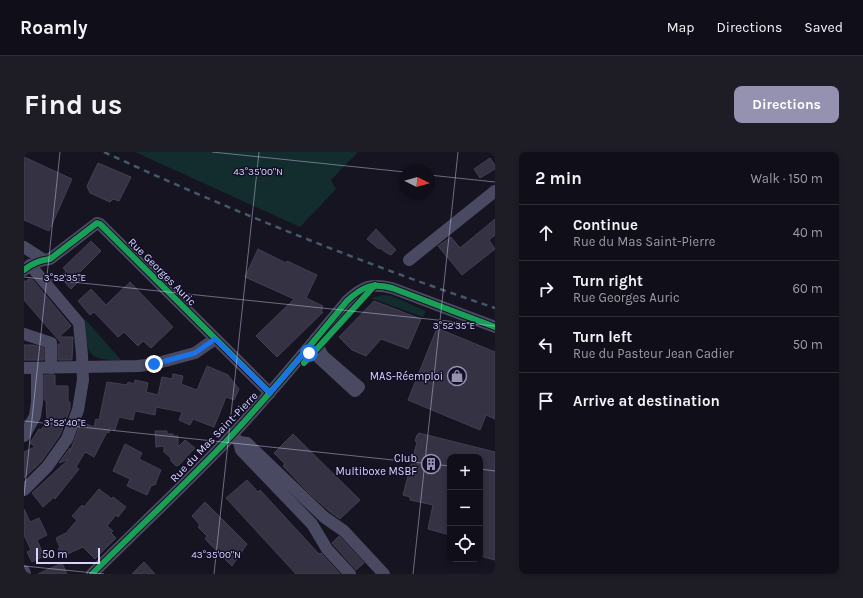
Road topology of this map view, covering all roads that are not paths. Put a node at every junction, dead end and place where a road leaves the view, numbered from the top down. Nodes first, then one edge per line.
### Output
1 (495, 191) edge
2 (24, 247) edge
3 (44, 260) junction
4 (409, 260) dead end
5 (27, 267) edge
6 (495, 327) edge
7 (24, 334) edge
8 (316, 338) junction
9 (215, 339) junction
10 (302, 355) junction
11 (83, 367) junction
12 (24, 368) edge
13 (37, 368) junction
14 (51, 368) junction
15 (270, 393) junction
16 (24, 436) edge
17 (236, 438) junction
18 (24, 490) edge
19 (24, 571) edge
20 (25, 574) edge
21 (92, 574) edge
22 (350, 574) edge
23 (384, 574) edge

1 - 4 street
2 - 3 street
3 - 5 street, Rue Georges Auric
3 - 9 street, Rue Georges Auric
5 - 11 street
6 - 8 street, Rue du Mas Saint-Pierre
7 - 14 street
8 - 10 street, Rue du Mas Saint-Pierre
8 - 10 street
9 - 11 street
9 - 15 street, Rue Georges Auric
10 - 15 street, Rue du Mas Saint-Pierre
11 - 14 street
11 - 18 street
12 - 13 street
13 - 14 street
13 - 16 street
15 - 17 street, Rue du Mas Saint-Pierre
17 - 21 street, Rue du Mas Saint-Pierre
17 - 22 street
17 - 23 street
19 - 20 street

